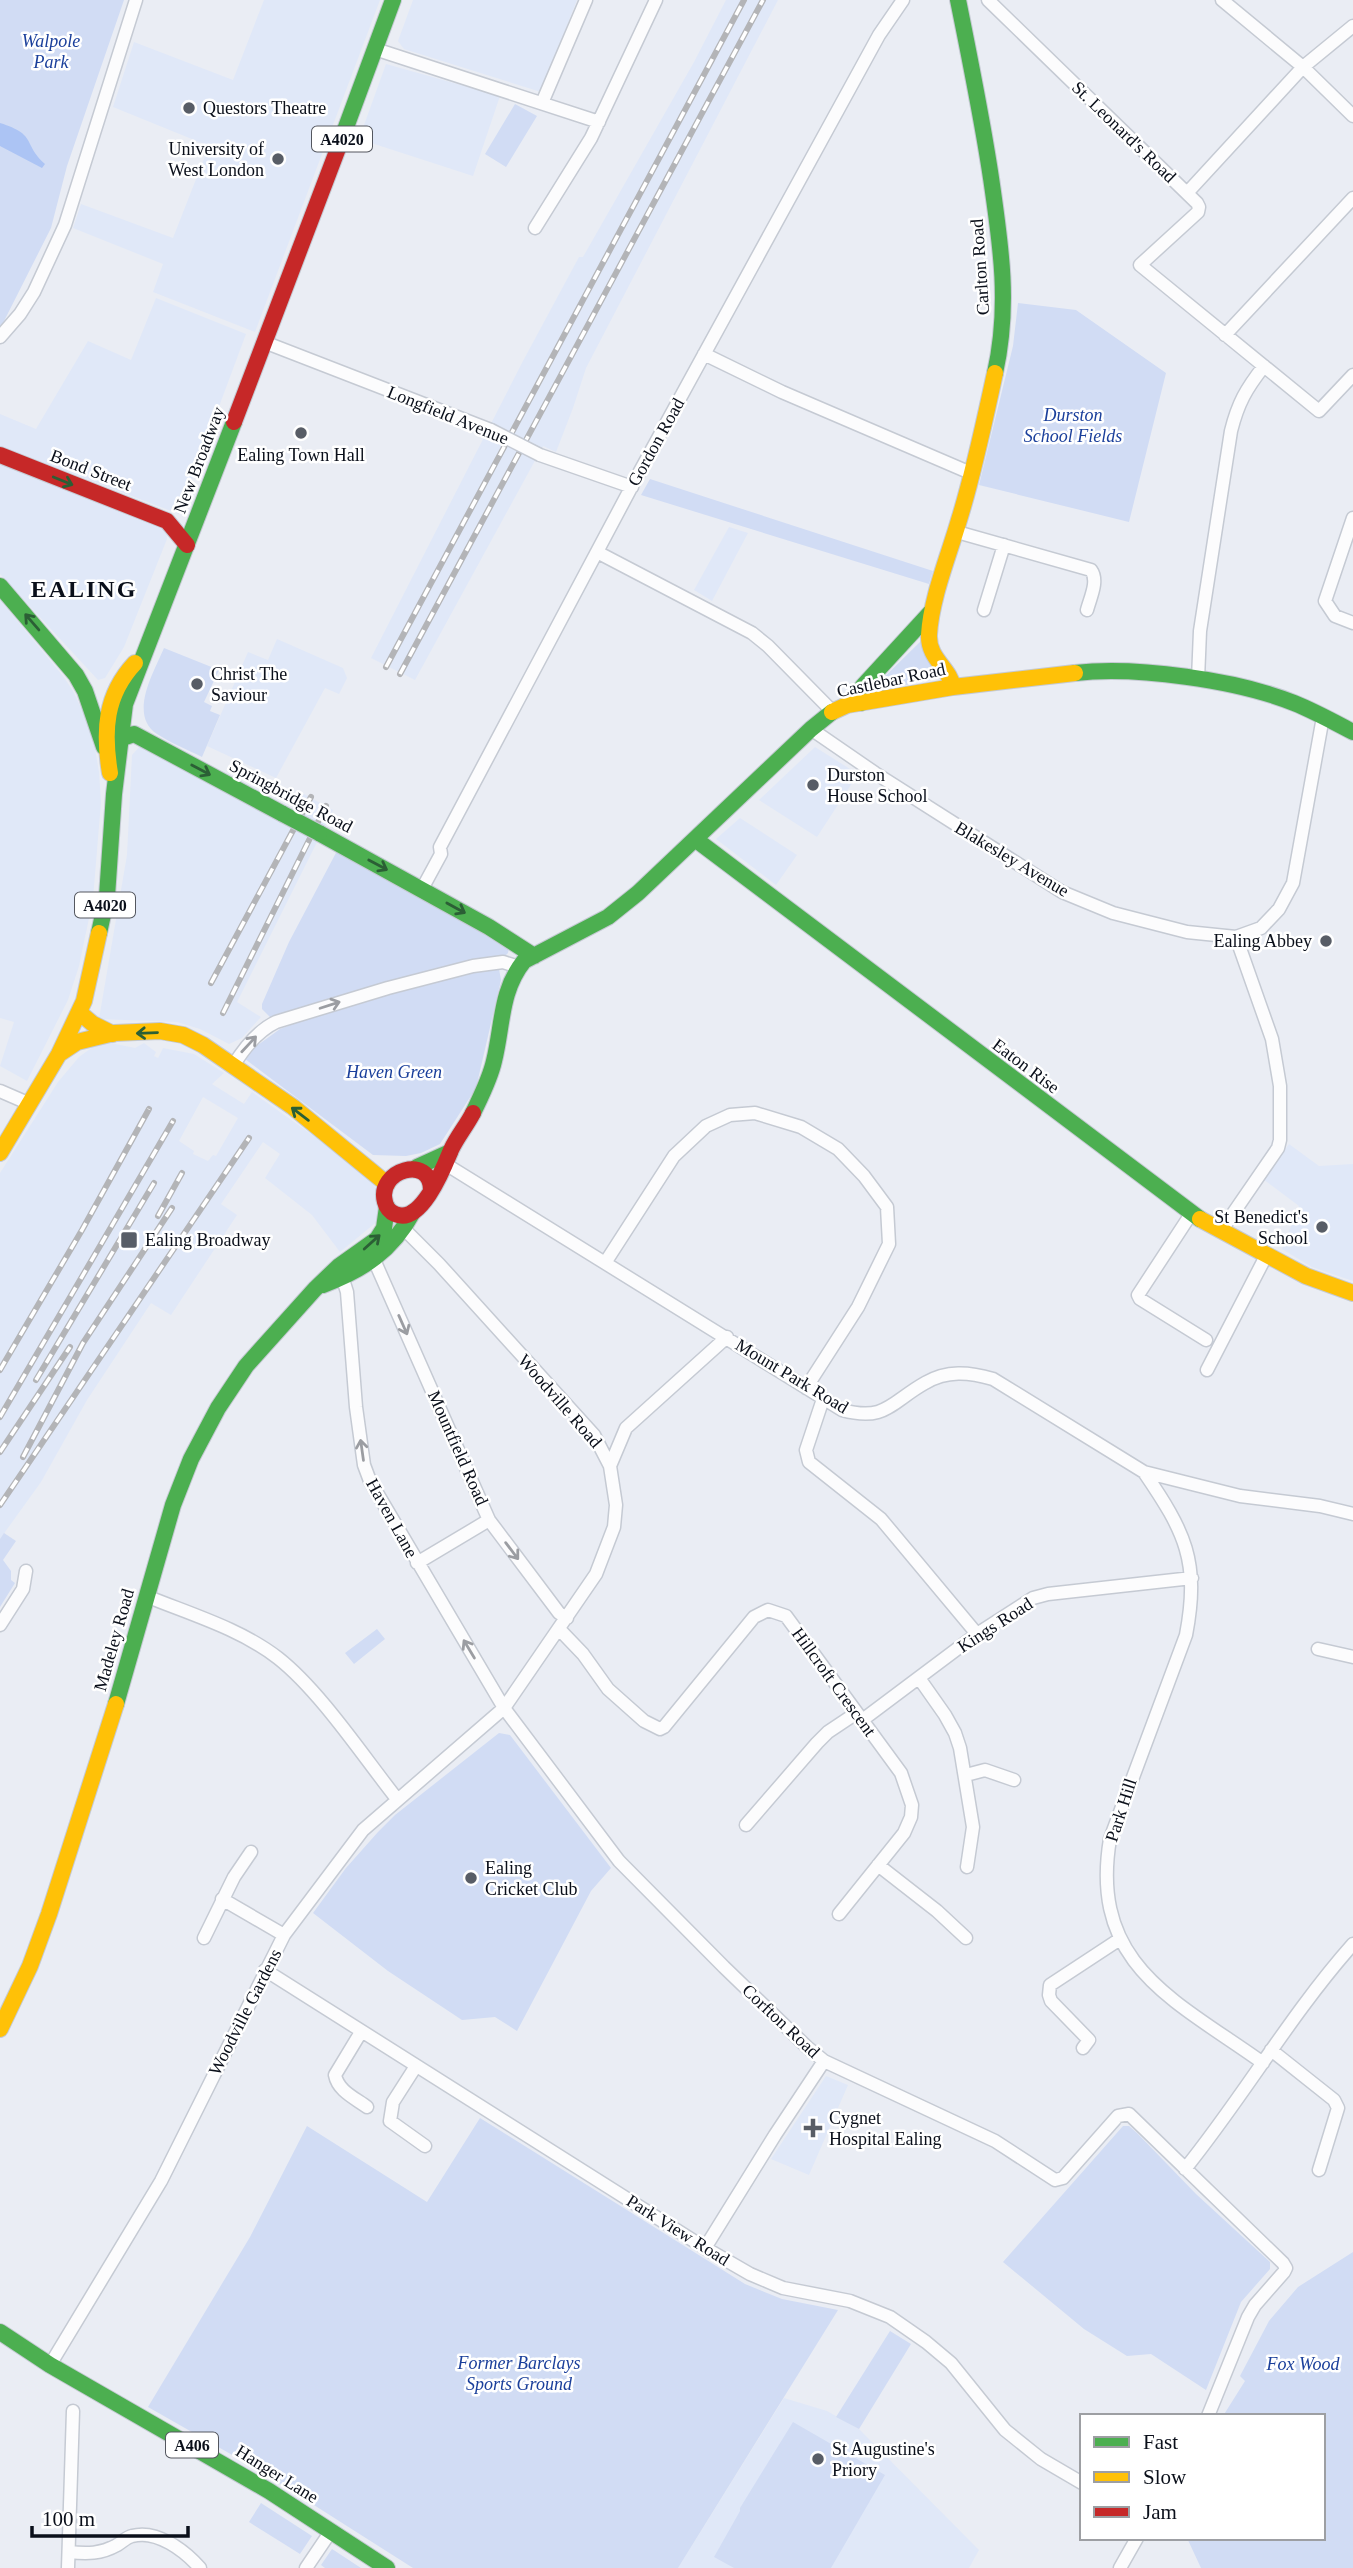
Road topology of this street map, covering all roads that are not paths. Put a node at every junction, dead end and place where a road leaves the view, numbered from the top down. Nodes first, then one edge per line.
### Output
1 (136, 0) edge
2 (393, 0) edge
3 (586, 0) edge
4 (656, 0) edge
5 (904, 0) edge
6 (957, 0) edge
7 (988, 0) edge
8 (1226, 1) edge
9 (1353, 26) edge
10 (375, 50) junction
11 (1303, 67) junction
12 (542, 103) junction
13 (1353, 116) edge
14 (599, 122) junction
15 (1187, 193) junction
16 (1353, 198) edge
17 (535, 228) dead end
18 (1225, 335) junction
19 (0, 337) edge
20 (264, 342) junction
21 (704, 354) junction
22 (1264, 366) junction
23 (1353, 375) edge
24 (0, 455) edge
25 (973, 474) junction
26 (632, 487) junction
27 (200, 513) junction
28 (1353, 518) edge
29 (167, 521) junction
30 (957, 532) junction
31 (187, 545) junction
32 (1004, 545) junction
33 (597, 552) junction
34 (0, 586) edge
35 (985, 610) dead end
36 (1087, 610) dead end
37 (1353, 623) edge
38 (922, 635) junction
39 (141, 660) junction
40 (1198, 679) junction
41 (81, 684) junction
42 (130, 687) junction
43 (953, 687) junction
44 (108, 704) junction
45 (860, 704) junction
46 (832, 712) junction
47 (1323, 716) junction
48 (811, 729) junction
49 (1353, 732) edge
50 (141, 738) junction
51 (120, 739) junction
52 (107, 756) junction
53 (114, 794) junction
54 (695, 839) junction
55 (422, 889) junction
56 (1236, 937) junction
57 (534, 956) junction
58 (519, 967) junction
59 (80, 1013) junction
60 (113, 1034) junction
61 (59, 1054) junction
62 (233, 1066) junction
63 (0, 1091) edge
64 (30, 1104) junction
65 (0, 1153) edge
66 (448, 1158) junction
67 (417, 1167) junction
68 (387, 1184) junction
69 (430, 1190) junction
70 (387, 1207) junction
71 (413, 1212) junction
72 (1191, 1214) junction
73 (405, 1230) junction
74 (1221, 1231) junction
75 (1266, 1256) junction
76 (375, 1262) junction
77 (605, 1263) junction
78 (341, 1272) junction
79 (1353, 1293) edge
80 (727, 1337) junction
81 (1206, 1340) dead end
82 (1207, 1370) dead end
83 (806, 1388) junction
84 (822, 1399) junction
85 (626, 1428) junction
86 (602, 1447) junction
87 (610, 1466) junction
88 (1144, 1472) junction
89 (1175, 1481) junction
90 (1166, 1503) junction
91 (1353, 1514) edge
92 (489, 1520) junction
93 (417, 1563) junction
94 (26, 1571) dead end
95 (1192, 1578) junction
96 (146, 1596) junction
97 (567, 1618) junction
98 (0, 1625) edge
99 (559, 1629) junction
100 (977, 1634) junction
101 (1318, 1648) dead end
102 (1353, 1657) edge
103 (919, 1678) junction
104 (504, 1708) junction
105 (858, 1717) junction
106 (966, 1775) junction
107 (1014, 1780) dead end
108 (397, 1798) junction
109 (746, 1825) dead end
110 (251, 1852) dead end
111 (878, 1865) junction
112 (967, 1867) dead end
113 (222, 1899) junction
114 (839, 1914) dead end
115 (284, 1935) junction
116 (204, 1938) dead end
117 (966, 1938) dead end
118 (1120, 1939) junction
119 (1353, 1944) edge
120 (265, 1970) junction
121 (0, 2029) edge
122 (361, 2032) junction
123 (1083, 2048) dead end
124 (1271, 2050) junction
125 (824, 2061) junction
126 (1263, 2063) junction
127 (416, 2066) junction
128 (368, 2107) dead end
129 (425, 2146) dead end
130 (1185, 2169) junction
131 (1319, 2170) dead end
132 (705, 2248) junction
133 (0, 2332) edge
134 (50, 2365) junction
135 (73, 2411) dead end
136 (1209, 2414) edge
137 (1080, 2482) edge
138 (331, 2531) junction
139 (1137, 2540) edge
140 (69, 2552) junction
141 (68, 2568) edge
142 (200, 2568) edge
143 (306, 2568) edge
144 (387, 2568) edge
145 (1120, 2568) edge

1 - 19 street
2 - 10 main road, A4020
3 - 12 street
4 - 14 street
5 - 21 street, Gordon Road
6 - 25 main road, Carlton Road
7 - 15 street, St. Leonard's Road
8 - 11 street
9 - 11 street
10 - 12 street
10 - 20 main road, New Broadway / A4020
11 - 13 street
11 - 15 street
12 - 14 street
14 - 17 street
15 - 18 street, St. Leonard's Road
16 - 18 street
18 - 22 street
20 - 26 street, Longfield Avenue, bridge
20 - 27 main road, New Broadway / A4020
21 - 25 street
21 - 26 street, Gordon Road
22 - 23 street
22 - 40 street
24 -> 29 main road, Bond Street
25 - 30 main road, Carlton Road
26 - 33 street, Gordon Road
27 - 29 main road
27 - 31 main road, New Broadway / A4020
28 - 37 street
29 - 31 main road, Bond Street
30 - 32 street
30 - 38 main road, Carlton Road
31 - 39 main road, New Broadway / A4020
32 - 35 street
32 - 36 street
33 - 46 street
33 - 55 street, Gordon Road
41 -> 34 main road
38 - 43 main road
38 - 45 main road, Carlton Road
39 - 42 main road, New Broadway / A4020
39 - 44 main road, New Broadway / A4020
39 - 50 main road
40 - 43 main road, Castlebar Road
40 - 47 main road, Castlebar Road
41 - 44 main road
41 - 52 main road
42 - 44 main road
42 - 51 main road, New Broadway / A4020
43 - 45 main road, Castlebar Road
44 - 52 main road, A4020
45 - 46 main road, Castlebar Road
46 - 48 main road, Castlebar Road
47 - 49 main road, Castlebar Road
47 - 56 street
48 - 54 main road, Castlebar Road
48 - 56 street, Blakesley Avenue
50 - 51 main road
50 -> 55 main road, Springbridge Road, bridge
51 - 52 main road
51 - 53 main road, A4020
52 - 53 main road, A4020
53 - 59 main road, A4020
54 - 57 main road, Castlebar Road
54 - 72 main road, Eaton Rise
55 -> 57 main road
56 - 74 street
57 - 58 main road, Castlebar Road
62 -> 58 street
58 - 66 main road
59 - 60 main road
59 - 61 main road, A4020
60 - 61 main road
62 -> 60 main road
61 - 64 main road, A4020
68 -> 62 main road
63 - 64 street
64 - 65 main road, A4020
66 - 67 main road
66 - 69 main road
66 - 77 street, Mount Park Road
67 - 68 main road
67 - 69 main road
68 - 70 main road
69 - 71 main road
70 - 71 main road
78 -> 70 main road, Madeley Road
71 - 73 main road, Madeley Road
72 - 74 main road, Eaton Rise
72 - 81 street
73 - 76 main road, Madeley Road
73 - 86 street, Woodville Road
74 - 75 main road, Eaton Rise
75 - 79 main road, Eaton Rise
75 - 82 street
76 - 78 main road, Madeley Road
76 -> 92 street, Mountfield Road
77 - 80 street, Mount Park Road
77 - 83 street
93 -> 78 street, Haven Lane
78 - 96 main road, Madeley Road
80 - 83 street, Mount Park Road
80 - 85 street
83 - 84 street, Mount Park Road
84 - 88 street, Mount Park Road
84 - 100 street
85 - 86 street
85 - 87 street
86 - 87 street, Woodville Road
87 - 97 street, Woodville Road
88 - 89 street, Mount Park Road
88 - 90 street, Park Hill
89 - 90 street
89 - 91 street, Mount Park Road
90 - 95 street, Park Hill
92 - 93 street
92 -> 97 street, Mountfield Road
104 -> 93 street, Haven Lane
94 - 98 street
95 - 100 street, Kings Road
95 - 118 street, Park Hill
96 - 108 street
96 - 121 main road, Madeley Road
97 - 99 street, Woodville Road
99 - 104 street, Woodville Road
99 - 105 street, Hillcroft Crescent
100 - 103 street, Kings Road
101 - 102 street
103 - 105 street, Kings Road
103 - 106 street
104 - 108 street, Woodville Gardens
104 - 125 street, Corfton Road
105 - 109 street, Kings Road
105 - 111 street, Hillcroft Crescent
106 - 107 street
106 - 112 street
108 - 115 street, Woodville Gardens
110 - 113 street
111 - 114 street, Hillcroft Crescent
111 - 117 street
113 - 115 street
113 - 116 street
115 - 120 street, Woodville Gardens
118 - 123 street
118 - 126 street, Park Hill
119 - 124 street
120 - 122 street, Park View Road
120 - 134 street, Woodville Gardens
122 - 127 street, Park View Road
122 - 128 street
124 - 126 street
124 - 131 street
125 - 130 street, Corfton Road
125 - 132 street
126 - 130 street
127 - 129 street
127 - 132 street, Park View Road
130 - 136 street
132 - 137 street, Park View Road
133 - 134 main road, Hanger Lane / A406
134 - 138 main road, Hanger Lane / A406
135 - 140 street
138 - 143 street
138 - 144 main road, Hanger Lane / A406
139 - 145 street
140 - 141 street
140 - 142 street

